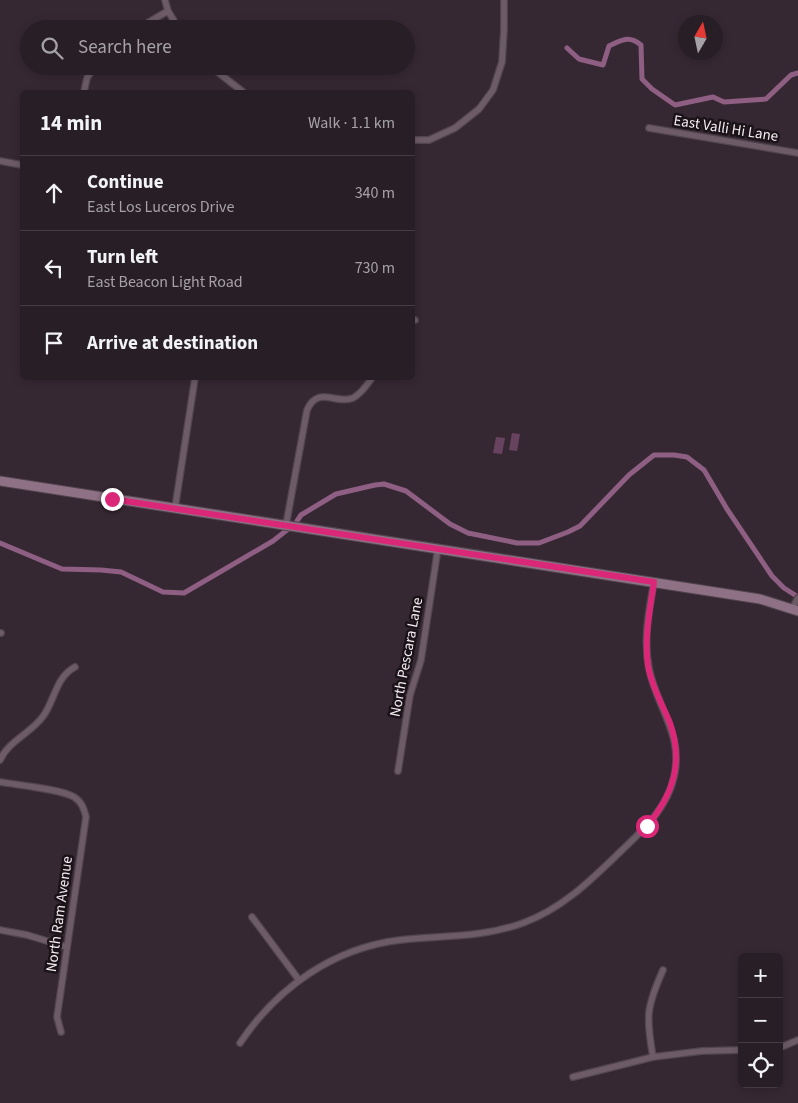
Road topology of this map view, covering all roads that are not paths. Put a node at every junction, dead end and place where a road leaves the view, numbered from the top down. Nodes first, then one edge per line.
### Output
1 (164, 0) edge
2 (504, 0) edge
3 (168, 12) junction
4 (153, 20) edge
5 (173, 20) edge
6 (89, 75) edge
7 (221, 75) edge
8 (84, 90) edge
9 (240, 90) edge
10 (650, 128) dead end
11 (415, 140) edge
12 (798, 153) edge
13 (0, 162) edge
14 (20, 165) edge
15 (195, 380) edge
16 (370, 380) edge
17 (0, 481) edge
18 (175, 508) junction
19 (286, 525) junction
20 (438, 548) junction
21 (654, 582) junction
22 (798, 599) edge
23 (795, 610) edge
24 (75, 667) dead end
25 (0, 760) edge
26 (398, 771) dead end
27 (0, 782) edge
28 (252, 917) dead end
29 (0, 930) edge
30 (67, 947) junction
31 (662, 970) dead end
32 (299, 980) junction
33 (61, 1032) dead end
34 (798, 1040) edge
35 (240, 1043) dead end
36 (783, 1046) edge
37 (738, 1050) edge
38 (653, 1057) junction
39 (573, 1077) dead end

1 - 3 street
2 - 11 street
3 - 4 street
3 - 5 street
6 - 8 street
7 - 9 street
10 - 12 street, East Valli Hi Lane
13 - 14 street
15 - 18 street
16 - 19 street
17 - 18 main road
18 - 19 main road
19 - 20 main road
20 - 21 main road
20 - 26 street, North Pescara Lane
21 - 23 main road
21 - 32 street
22 - 23 street
24 - 25 street
27 - 30 street, North Ram Avenue
28 - 32 street
29 - 30 street
30 - 33 street, North Ram Avenue
31 - 38 street
32 - 35 street
34 - 36 street
37 - 38 street
38 - 39 street

